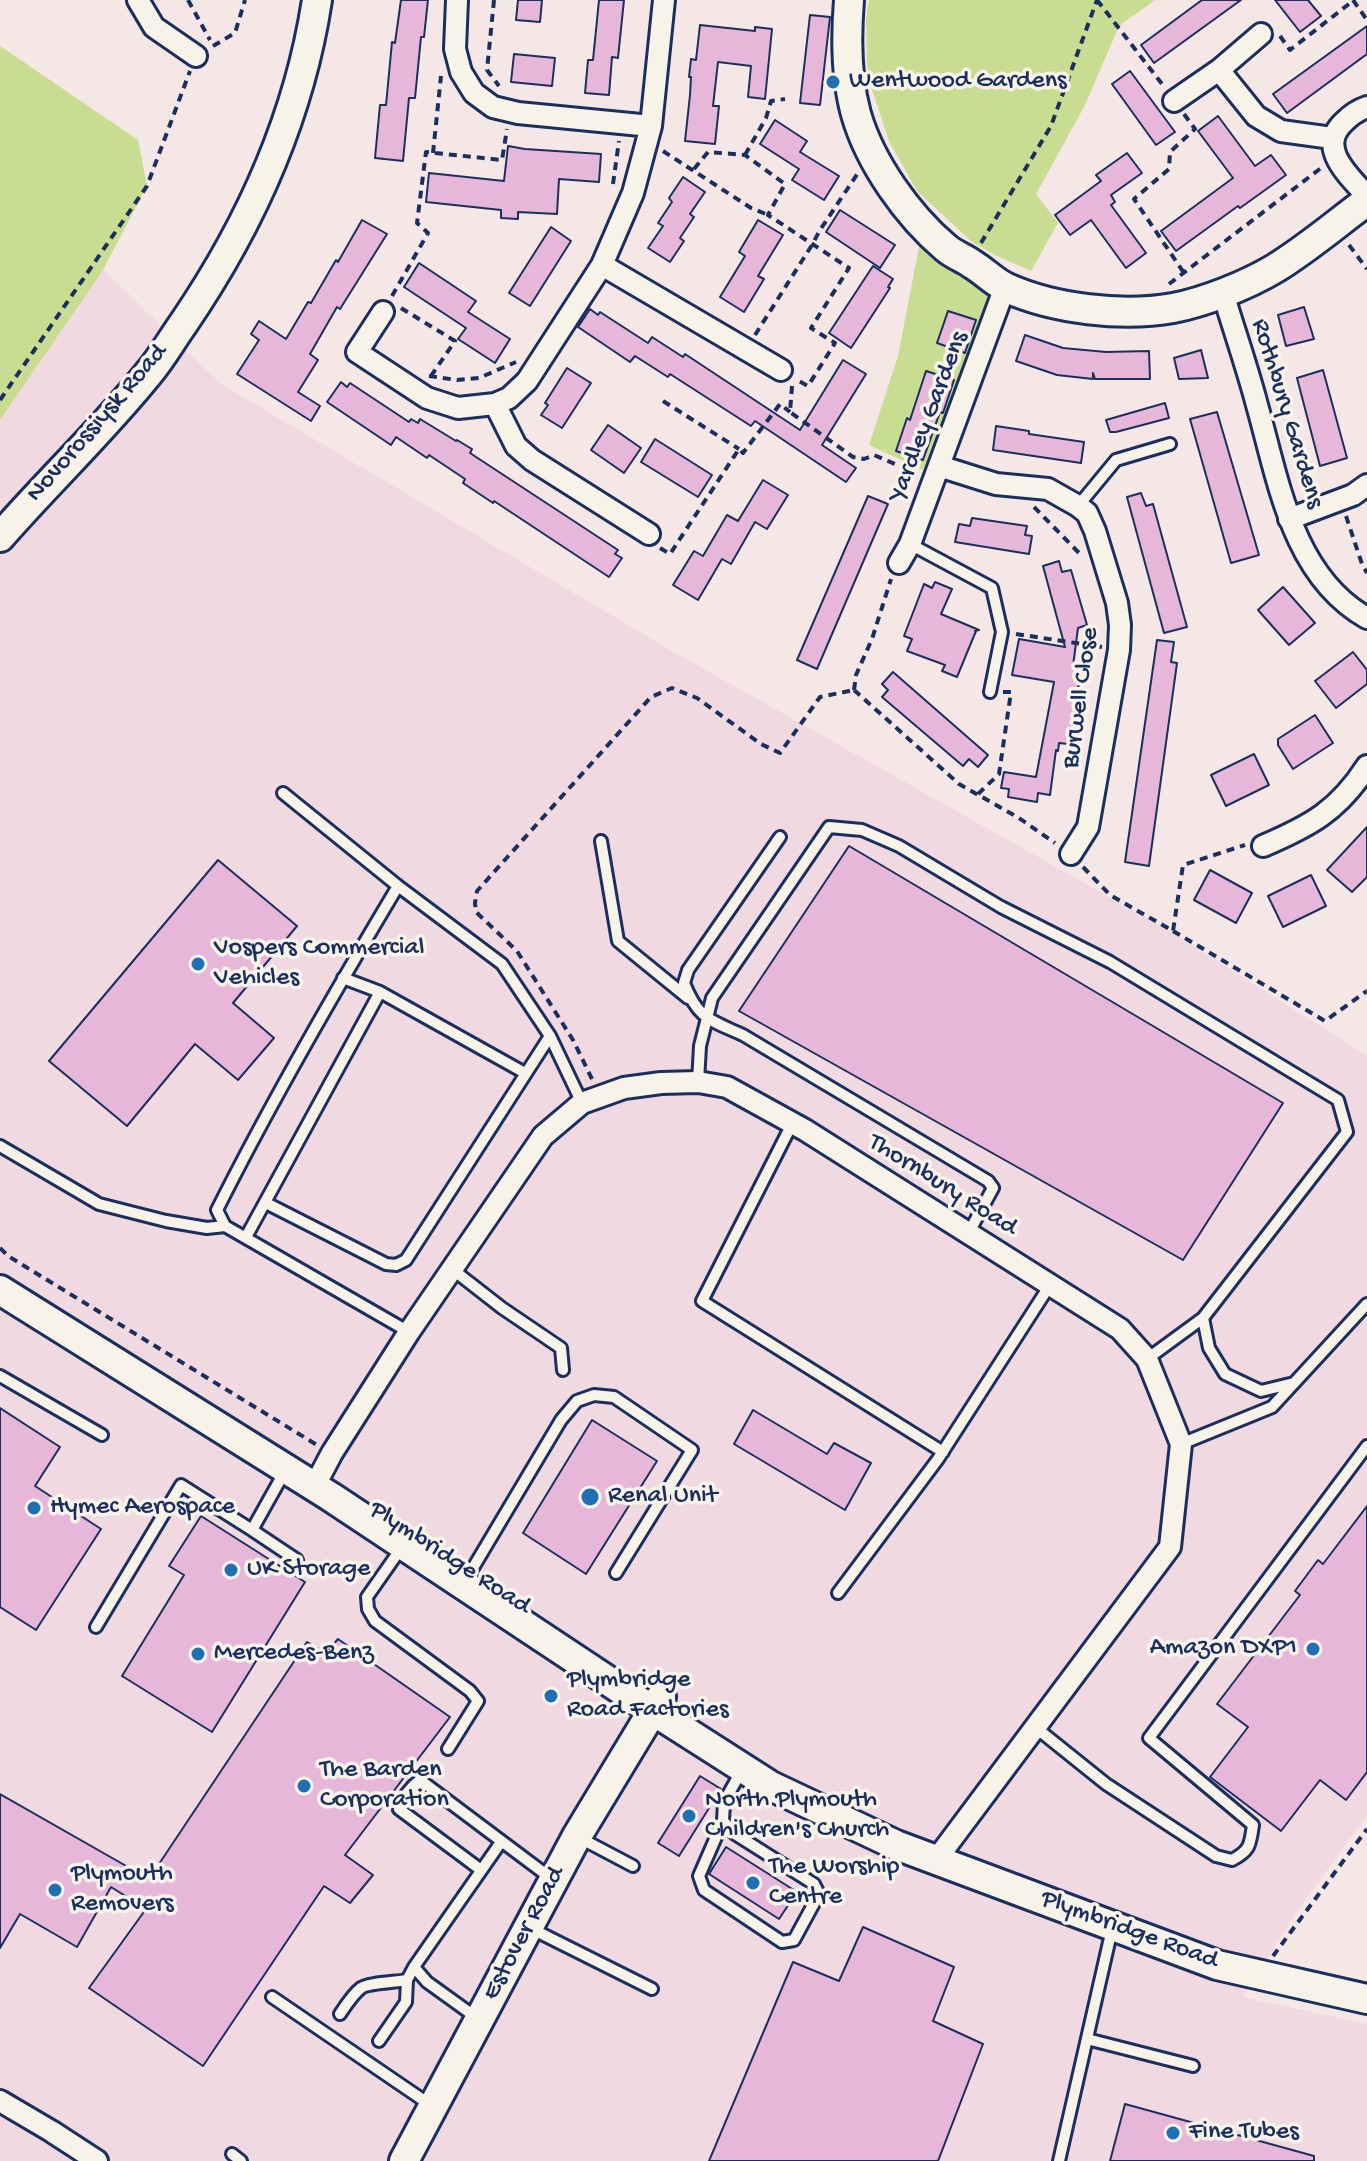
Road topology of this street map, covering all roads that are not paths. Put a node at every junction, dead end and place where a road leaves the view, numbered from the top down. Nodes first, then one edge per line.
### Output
1 (138, 0) edge
2 (317, 0) edge
3 (457, 0) edge
4 (664, 0) edge
5 (849, 0) edge
6 (1261, 34) road end
7 (204, 51) road end
8 (1219, 70) junction
9 (1174, 101) dead end
10 (1367, 107) edge
11 (649, 134) junction
12 (1334, 148) junction
13 (1367, 198) edge
14 (602, 265) junction
15 (1005, 287) junction
16 (1223, 293) junction
17 (383, 312) dead end
18 (781, 370) dead end
19 (495, 404) junction
20 (1170, 444) dead end
21 (936, 474) junction
22 (1367, 485) edge
23 (1078, 506) junction
24 (1289, 519) junction
25 (649, 534) road end
26 (0, 537) edge
27 (910, 544) junction
28 (899, 563) road end
29 (1367, 618) edge
30 (990, 692) road end
31 (1367, 766) edge
32 (283, 793) dead end
33 (780, 837) dead end
34 (601, 841) dead end
35 (1263, 846) dead end
36 (1071, 854) dead end
37 (398, 886) junction
38 (343, 978) junction
39 (380, 992) junction
40 (690, 999) junction
41 (706, 1018) junction
42 (550, 1036) junction
43 (525, 1073) junction
44 (698, 1082) junction
45 (591, 1099) junction
46 (792, 1124) junction
47 (0, 1146) edge
48 (266, 1203) junction
49 (225, 1226) junction
50 (968, 1234) junction
51 (246, 1237) junction
52 (452, 1269) junction
53 (0, 1274) edge
54 (1050, 1285) junction
55 (0, 1290) edge
56 (1367, 1304) edge
57 (1203, 1318) junction
58 (409, 1332) junction
59 (1147, 1359) junction
60 (563, 1370) dead end
61 (0, 1376) edge
62 (1296, 1382) junction
63 (102, 1435) dead end
64 (1181, 1444) junction
65 (1367, 1446) edge
66 (943, 1452) junction
67 (289, 1464) junction
68 (322, 1472) junction
69 (252, 1530) junction
70 (407, 1540) junction
71 (297, 1560) dead end
72 (616, 1573) dead end
73 (467, 1579) junction
74 (838, 1593) dead end
75 (96, 1627) dead end
76 (657, 1703) junction
77 (1035, 1727) junction
78 (448, 1749) dead end
79 (743, 1768) junction
80 (723, 1821) junction
81 (577, 1836) junction
82 (501, 1842) junction
83 (896, 1845) junction
84 (936, 1860) junction
85 (633, 1866) dead end
86 (481, 1870) junction
87 (554, 1880) junction
88 (1113, 1926) junction
89 (528, 1927) junction
90 (414, 1967) junction
91 (407, 1980) junction
92 (652, 1989) dead end
93 (272, 1997) dead end
94 (1367, 1999) edge
95 (340, 2014) dead end
96 (479, 2019) junction
97 (1087, 2039) junction
98 (379, 2041) dead end
99 (1193, 2066) dead end
100 (0, 2101) edge
101 (433, 2106) junction
102 (97, 2161) edge
103 (404, 2161) edge
104 (1059, 2161) edge

1 - 7 street
2 - 26 main road, Novorossiysk Road
3 - 11 street
4 - 11 street
5 - 15 main road
6 - 8 street
8 - 9 street
8 - 12 street
10 - 12 street
11 - 14 street
12 - 13 street
13 - 16 main road
14 - 18 street
14 - 19 street
15 - 16 main road
15 - 21 street, Yardley Gardens
16 - 24 street, Rothbury Gardens
17 - 19 street
19 - 25 street
20 - 23 lane
21 - 23 street
21 - 27 street, Yardley Gardens
22 - 24 street
23 - 36 street, Burwell Close
24 - 29 street, Rothbury Gardens
27 - 28 street, Yardley Gardens
27 - 30 lane
31 - 35 street
32 - 37 lane
33 - 40 lane
34 - 40 lane
37 - 38 lane
37 - 42 lane
38 - 39 lane
38 - 49 lane
39 - 43 lane
39 - 48 lane
40 - 41 lane
41 - 44 lane
41 - 50 lane
41 - 57 lane
42 - 43 lane
42 - 45 lane
43 - 48 lane
44 - 45 street, Thornbury Road
44 - 46 street, Thornbury Road
45 - 52 street, Thornbury Road
46 - 50 street, Thornbury Road
46 - 66 lane
47 - 49 lane
48 - 51 lane
49 - 51 lane
50 - 54 street, Thornbury Road
51 - 58 lane
52 - 58 street, Thornbury Road
52 - 60 lane
53 - 67 main road, Plymbridge Road
54 - 59 street, Thornbury Road
54 - 66 lane
55 - 67 main road, Plymbridge Road
56 - 62 lane
57 - 59 lane
57 - 62 lane
58 - 68 street, Thornbury Road
59 - 64 street, Thornbury Road
61 - 63 lane
62 - 64 lane
64 - 77 street, Thornbury Road
65 - 77 lane
66 - 74 lane
67 - 68 main road, Plymbridge Road
67 - 69 lane
68 - 70 main road, Plymbridge Road
69 - 71 lane
69 - 75 lane
70 - 73 main road, Plymbridge Road
70 - 78 lane
72 - 73 lane
73 - 76 main road, Plymbridge Road
76 - 79 main road, Plymbridge Road
76 - 81 main road, Estover Road
76 - 83 main road, Plymbridge Road
77 - 84 street, Thornbury Road
79 - 80 lane
79 - 83 main road, Plymbridge Road
80 - 80 lane
81 - 85 lane
81 - 87 main road, Estover Road
82 - 86 lane
82 - 86 lane
82 - 87 lane
83 - 84 main road, Plymbridge Road
84 - 88 main road, Plymbridge Road
86 - 90 lane
87 - 89 main road, Estover Road
88 - 94 main road, Plymbridge Road
88 - 97 lane
89 - 92 lane
89 - 96 main road, Estover Road
90 - 91 lane
90 - 96 lane
91 - 95 lane
91 - 98 lane
93 - 101 lane
96 - 101 main road, Estover Road
97 - 99 lane
97 - 104 lane
100 - 102 street
101 - 103 main road, Estover Road

